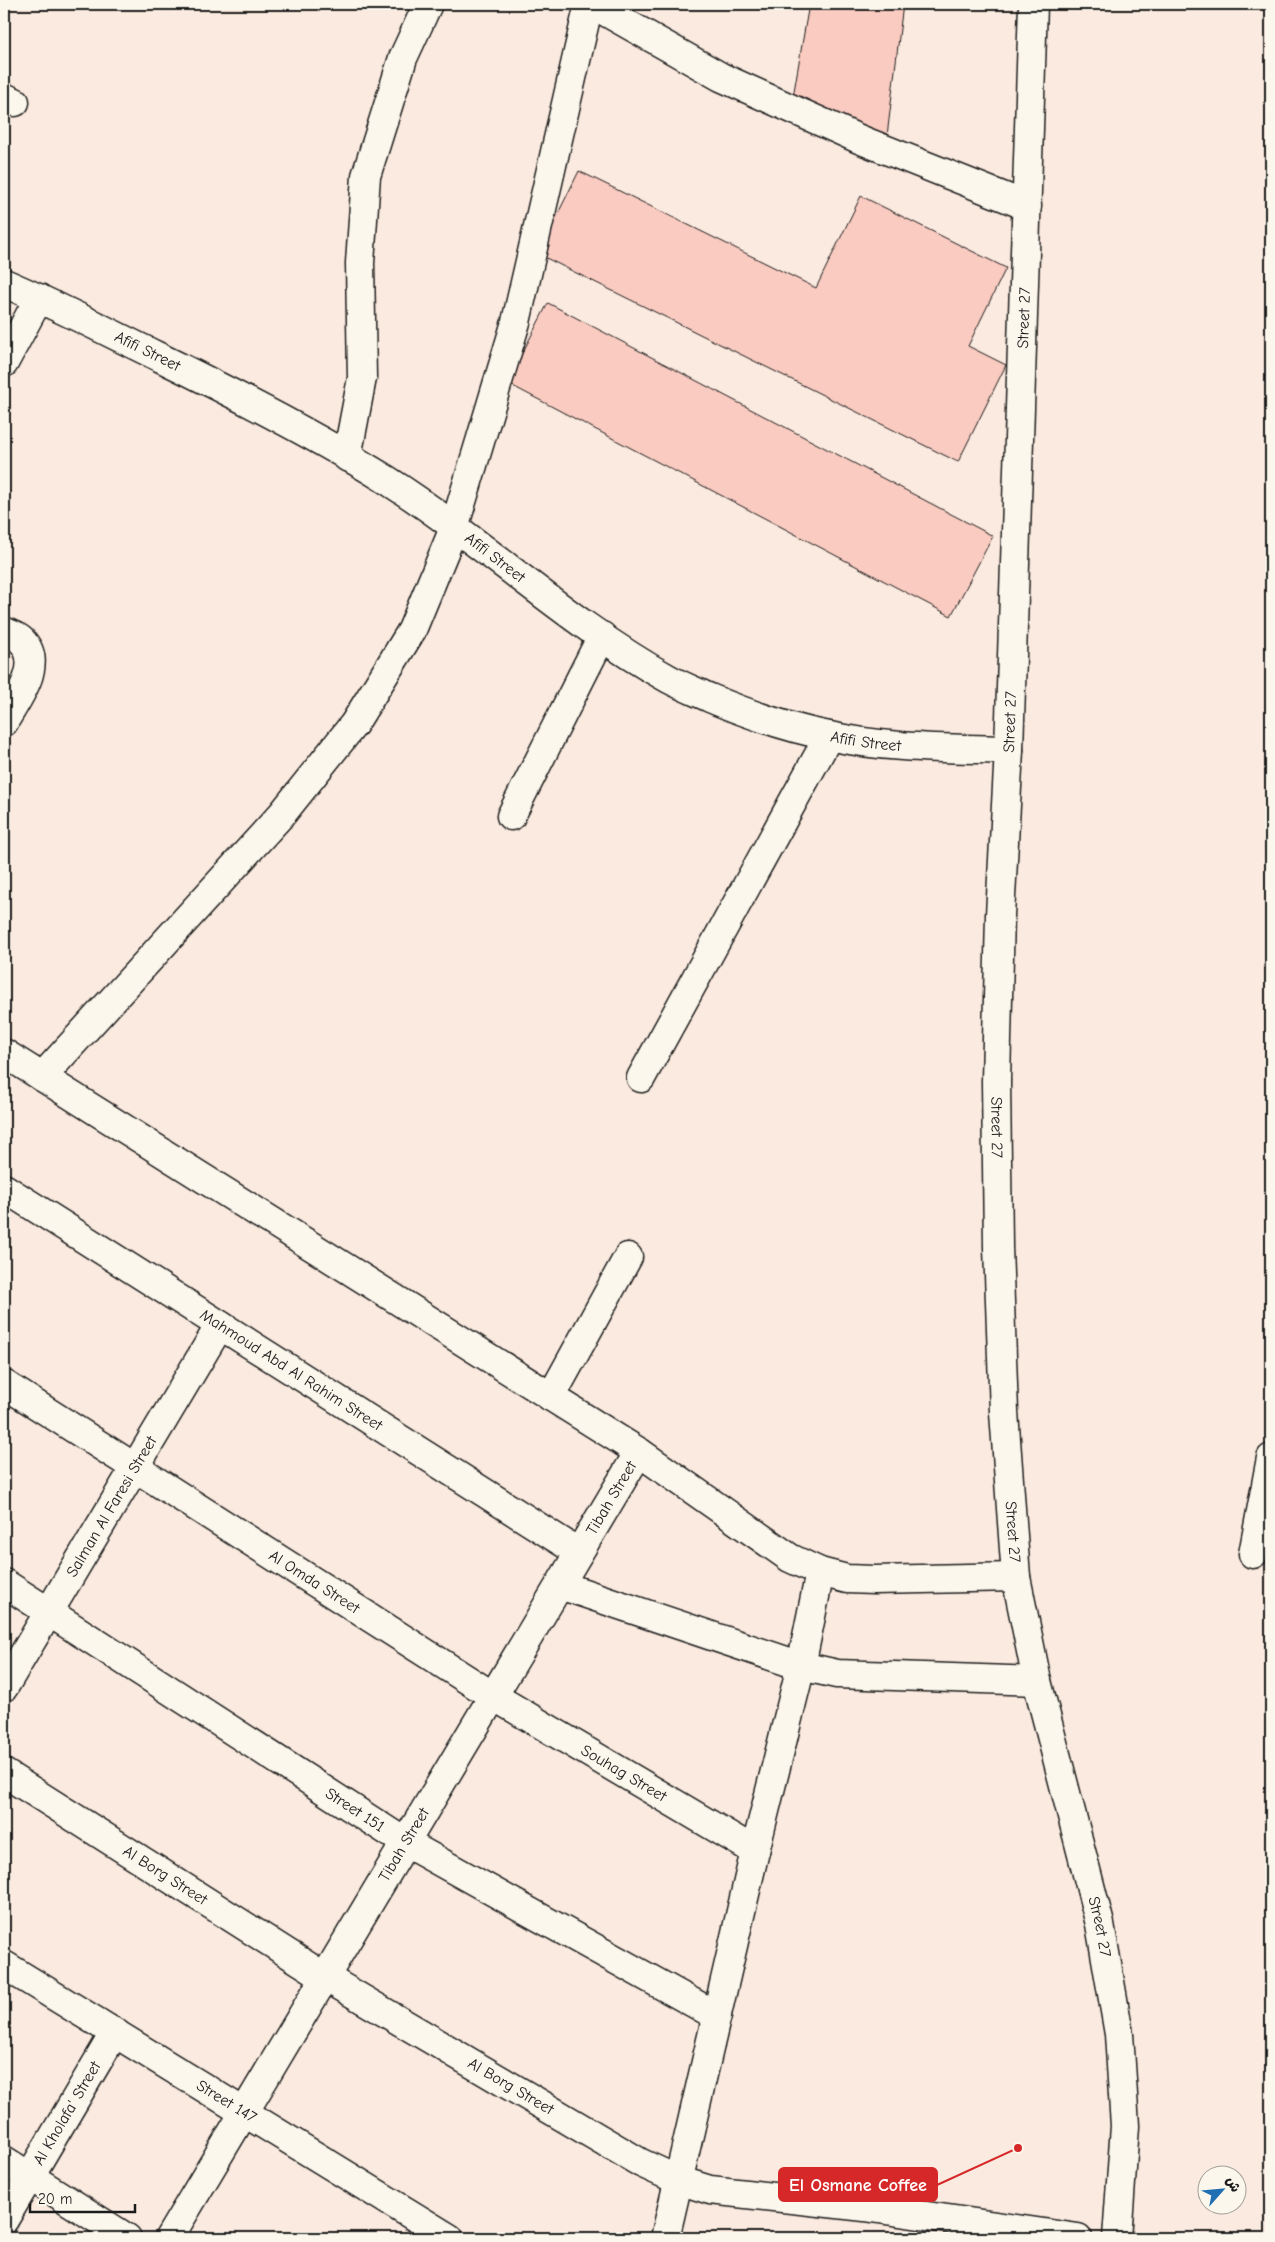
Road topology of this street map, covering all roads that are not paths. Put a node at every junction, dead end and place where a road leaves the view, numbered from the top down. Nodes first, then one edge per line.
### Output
1 (428, 4) edge
2 (591, 4) edge
3 (1033, 4) edge
4 (1027, 206) junction
5 (4, 283) edge
6 (39, 298) junction
7 (4, 363) edge
8 (347, 457) junction
9 (454, 528) junction
10 (4, 631) edge
11 (602, 636) junction
12 (4, 722) edge
13 (830, 736) junction
14 (1009, 750) junction
15 (511, 816) dead end
16 (4, 1053) edge
17 (42, 1077) junction
18 (641, 1078) dead end
19 (4, 1188) edge
20 (628, 1258) dead end
21 (220, 1325) junction
22 (4, 1384) edge
23 (551, 1397) junction
24 (639, 1452) junction
25 (1270, 1466) edge
26 (133, 1468) junction
27 (578, 1552) junction
28 (1253, 1554) dead end
29 (820, 1572) junction
30 (1016, 1577) junction
31 (4, 1583) edge
32 (560, 1585) junction
33 (48, 1612) junction
34 (801, 1666) junction
35 (1037, 1681) junction
36 (4, 1687) edge
37 (493, 1696) junction
38 (4, 1773) edge
39 (406, 1843) junction
40 (755, 1851) junction
41 (4, 1965) edge
42 (325, 1977) junction
43 (716, 2016) junction
44 (114, 2032) junction
45 (246, 2112) junction
46 (4, 2160) edge
47 (30, 2176) junction
48 (678, 2180) junction
49 (4, 2220) edge
50 (127, 2238) edge
51 (169, 2238) edge
52 (448, 2238) edge
53 (665, 2238) edge
54 (1078, 2238) edge
55 (1117, 2238) edge

1 - 8 street
2 - 4 street
2 - 9 street
3 - 4 street, Street 27
4 - 14 street, Street 27
5 - 6 street, Afifi Street
6 - 7 street
6 - 8 street, Afifi Street
8 - 9 street, Afifi Street
9 - 11 street, Afifi Street
9 - 17 street
10 - 12 street
11 - 13 street, Afifi Street
11 - 15 street
13 - 14 street, Afifi Street
13 - 18 street
14 - 30 street, Street 27
16 - 17 street
17 - 23 street
19 - 21 street, Mahmoud Abd Al Rahim Street
20 - 23 street
21 - 26 street, Salman Al Faresi Street
21 - 27 street, Mahmoud Abd Al Rahim Street
22 - 26 street, Al Omda Street
23 - 24 street
24 - 27 street, Tibah Street
24 - 29 street
25 - 28 street
26 - 33 street, Salman Al Faresi Street
26 - 37 street, Al Omda Street
27 - 32 street, Tibah Street
29 - 30 street
29 - 34 street
30 - 35 street, Street 27
31 - 33 street, Street 151
32 - 34 street
32 - 37 street, Tibah Street
33 - 36 street, Salman Al Faresi Street
33 - 39 street, Street 151
34 - 35 street
34 - 40 street
35 - 55 street, Street 27
37 - 39 street, Tibah Street
37 - 40 street, Souhag Street
38 - 42 street, Al Borg Street
39 - 42 street, Tibah Street
39 - 43 street, Street 151
40 - 43 street
41 - 44 street, Street 147
42 - 45 street, Tibah Street
42 - 48 street, Al Borg Street
43 - 48 street
44 - 45 street, Street 147
44 - 47 street, Al Kholafa' Street
45 - 51 street, Tibah Street
45 - 52 street, Street 147
46 - 47 street
47 - 49 street, Al Kholafa' Street
47 - 50 street
48 - 53 street
48 - 54 street, Al Borg Street

